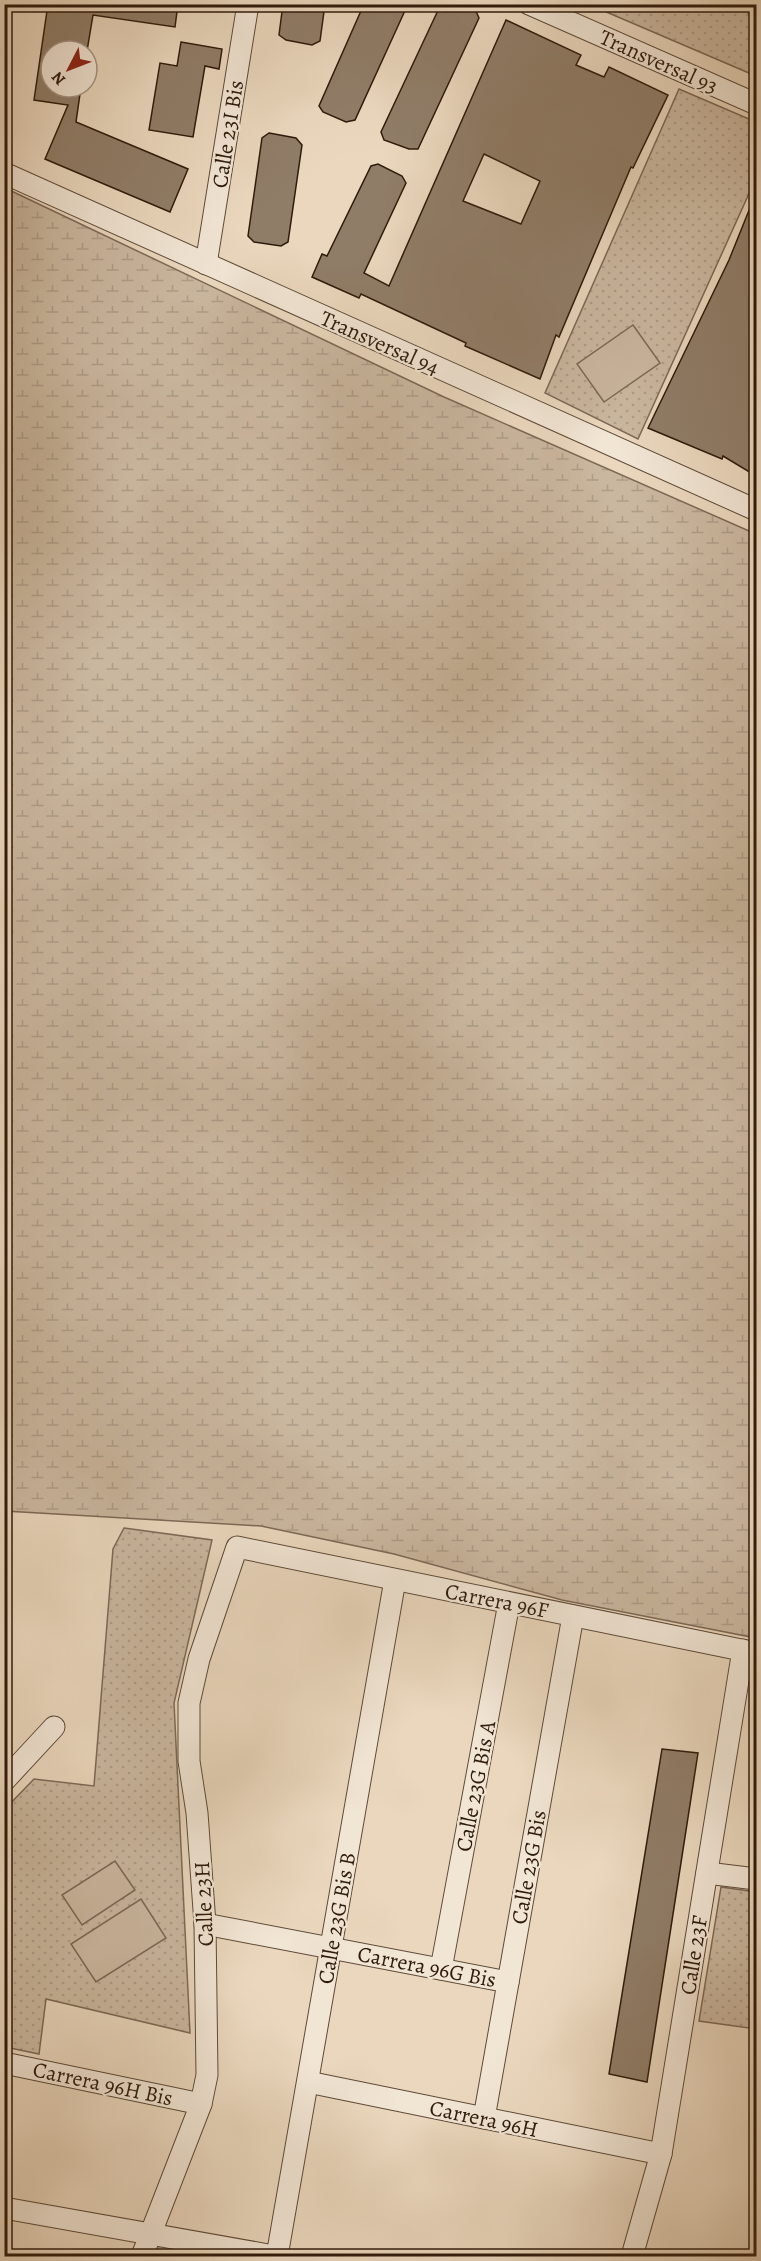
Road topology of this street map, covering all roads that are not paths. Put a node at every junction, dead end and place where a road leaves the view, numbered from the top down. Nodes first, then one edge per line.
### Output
1 (248, 4) edge
2 (530, 4) edge
3 (756, 104) edge
4 (4, 173) edge
5 (206, 264) junction
6 (756, 510) edge
7 (237, 1547) joint
8 (395, 1580) junction
9 (509, 1603) junction
10 (573, 1616) junction
11 (750, 1652) edge
12 (54, 1727) dead end
13 (4, 1781) edge
14 (707, 1873) junction
15 (756, 1880) edge
16 (205, 1924) junction
17 (331, 1948) junction
18 (441, 1969) junction
19 (508, 1982) junction
20 (4, 2063) edge
21 (308, 2082) junction
22 (201, 2104) junction
23 (484, 2118) junction
24 (660, 2154) junction
25 (4, 2208) edge
26 (150, 2236) junction
27 (142, 2256) edge
28 (276, 2256) edge
29 (632, 2256) edge

1 - 5 street, Calle 23I Bis
2 - 3 street, Transversal 93
4 - 5 street, Transversal 94
5 - 6 street, Transversal 94
7 - 8 street, Carrera 96F
7 - 16 street, Calle 23H
8 - 9 street, Carrera 96F
8 - 17 street, Calle 23G Bis B
9 - 10 street, Carrera 96F
9 - 18 street, Calle 23G Bis A
10 - 11 street, Carrera 96F
10 - 19 street, Calle 23G Bis
11 - 14 street, Calle 23F
12 - 13 street
14 - 15 street
14 - 24 street, Calle 23F
16 - 17 street, Carrera 96G Bis
16 - 22 street, Calle 23H
17 - 18 street, Carrera 96G Bis
17 - 21 street, Calle 23G Bis B
18 - 19 street, Carrera 96G Bis
19 - 23 street, Calle 23G Bis
20 - 22 street, Carrera 96H Bis
21 - 23 street, Carrera 96H
21 - 28 street, Calle 23G Bis B
22 - 26 street, Calle 23H
23 - 24 street, Carrera 96H
24 - 29 street, Calle 23F
25 - 26 street
26 - 27 street, Calle 23H
26 - 28 street

